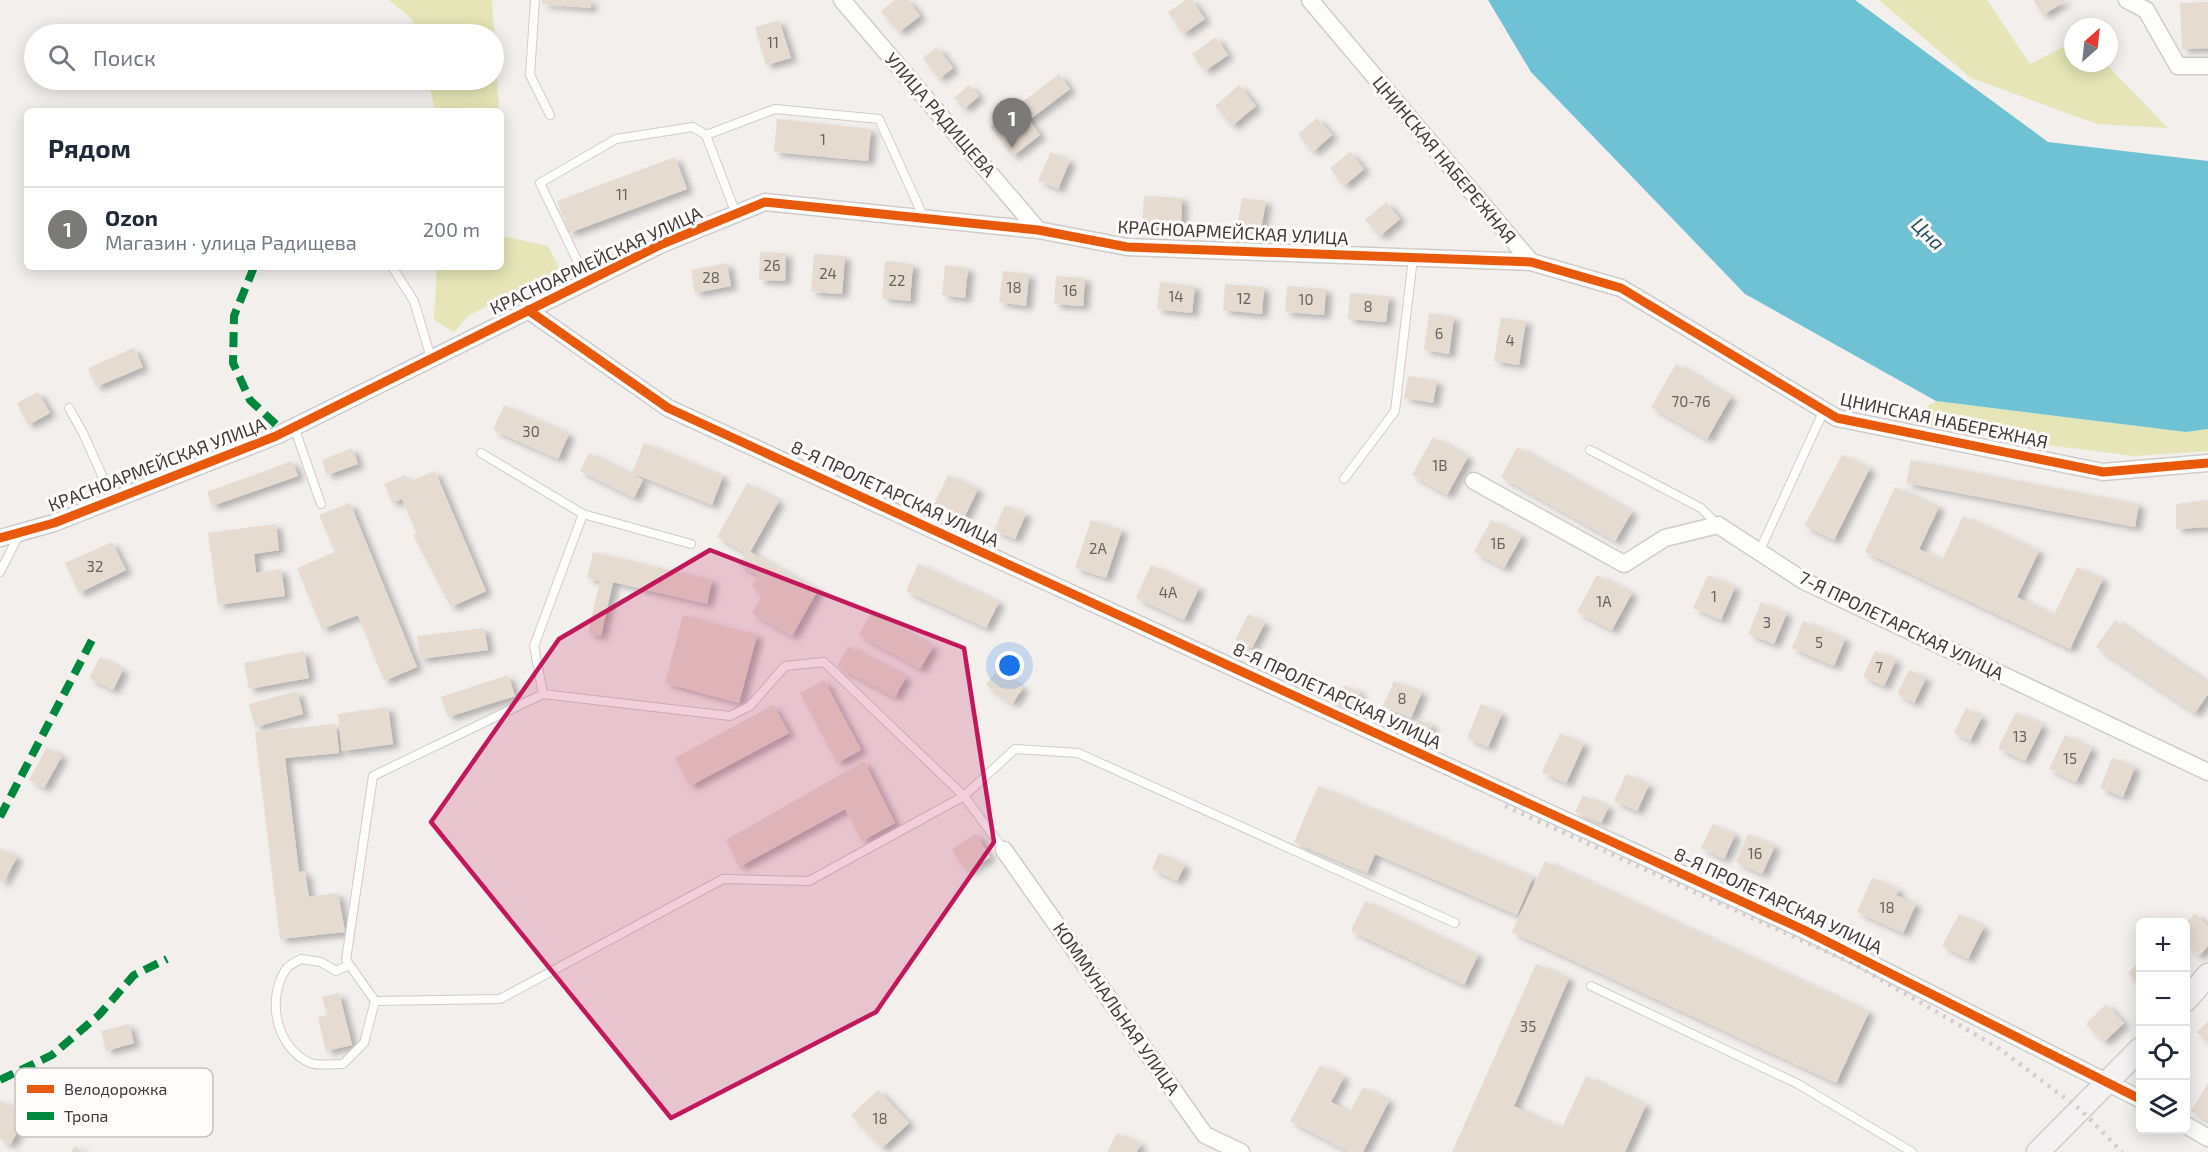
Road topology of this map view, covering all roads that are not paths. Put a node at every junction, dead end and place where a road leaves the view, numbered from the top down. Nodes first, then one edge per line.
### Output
1 (535, 0) edge
2 (842, 0) edge
3 (1310, 0) edge
4 (2127, 0) edge
5 (2149, 5) edge
6 (2208, 66) edge
7 (550, 115) dead end
8 (706, 135) junction
9 (736, 214) junction
10 (924, 218) junction
11 (1038, 230) junction
12 (1413, 258) junction
13 (1531, 262) junction
14 (394, 270) edge
15 (587, 282) junction
16 (528, 310) junction
17 (431, 358) junction
18 (69, 408) dead end
19 (1824, 410) junction
20 (294, 427) junction
21 (1590, 450) dead end
22 (481, 453) dead end
23 (2208, 463) edge
24 (1344, 479) dead end
25 (1474, 481) dead end
26 (113, 500) junction
27 (321, 504) dead end
28 (583, 513) junction
29 (1718, 525) junction
30 (20, 532) junction
31 (0, 538) edge
32 (691, 544) dead end
33 (1760, 550) junction
34 (0, 572) edge
35 (543, 694) junction
36 (2208, 772) edge
37 (964, 796) junction
38 (1004, 850) joint
39 (1455, 923) dead end
40 (349, 965) junction
41 (2208, 975) edge
42 (1591, 986) dead end
43 (2190, 995) edge
44 (375, 1001) junction
45 (2136, 1054) edge
46 (2111, 1082) junction
47 (2136, 1097) edge
48 (2190, 1127) edge
49 (2208, 1138) edge
50 (1241, 1152) edge
51 (1912, 1152) edge
52 (2038, 1152) edge

1 - 7 lane
2 - 11 street, УЛИЦА РАДИЩЕВА
3 - 13 street, ЦНИНСКАЯ НАБЕРЕЖНАЯ
4 - 5 street
5 - 6 street
8 - 9 lane
8 - 10 lane
8 - 15 lane
9 - 10 street, КРАСНОАРМЕЙСКАЯ УЛИЦА
9 - 15 street, КРАСНОАРМЕЙСКАЯ УЛИЦА
10 - 11 street, КРАСНОАРМЕЙСКАЯ УЛИЦА
11 - 12 street, КРАСНОАРМЕЙСКАЯ УЛИЦА
12 - 13 street, КРАСНОАРМЕЙСКАЯ УЛИЦА
12 - 24 lane
13 - 19 street, ЦНИНСКАЯ НАБЕРЕЖНАЯ
14 - 17 lane
15 - 16 street, КРАСНОАРМЕЙСКАЯ УЛИЦА
16 - 17 street, КРАСНОАРМЕЙСКАЯ УЛИЦА
16 - 46 street, 8-Я ПРОЛЕТАРСКАЯ УЛИЦА
17 - 20 street, КРАСНОАРМЕЙСКАЯ УЛИЦА
18 - 26 lane
19 - 23 street, ЦНИНСКАЯ НАБЕРЕЖНАЯ
19 - 33 lane
20 - 26 street, КРАСНОАРМЕЙСКАЯ УЛИЦА
20 - 27 lane
21 - 29 lane
22 - 28 lane
25 - 29 street
26 - 30 street, КРАСНОАРМЕЙСКАЯ УЛИЦА
28 - 32 lane
28 - 35 lane
29 - 33 street, 7-Я ПРОЛЕТАРСКАЯ УЛИЦА
30 - 31 street, КРАСНОАРМЕЙСКАЯ УЛИЦА
30 - 34 lane
33 - 36 street, 7-Я ПРОЛЕТАРСКАЯ УЛИЦА
35 - 37 lane
35 - 40 lane
37 - 38 lane
37 - 39 lane
37 - 44 lane
38 - 50 street, КОММУНАЛЬНАЯ УЛИЦА
40 - 44 lane
40 - 44 lane
41 - 43 main road
42 - 51 lane
45 - 46 main road
46 - 47 street, 8-Я ПРОЛЕТАРСКАЯ УЛИЦА
46 - 52 main road
48 - 49 street

